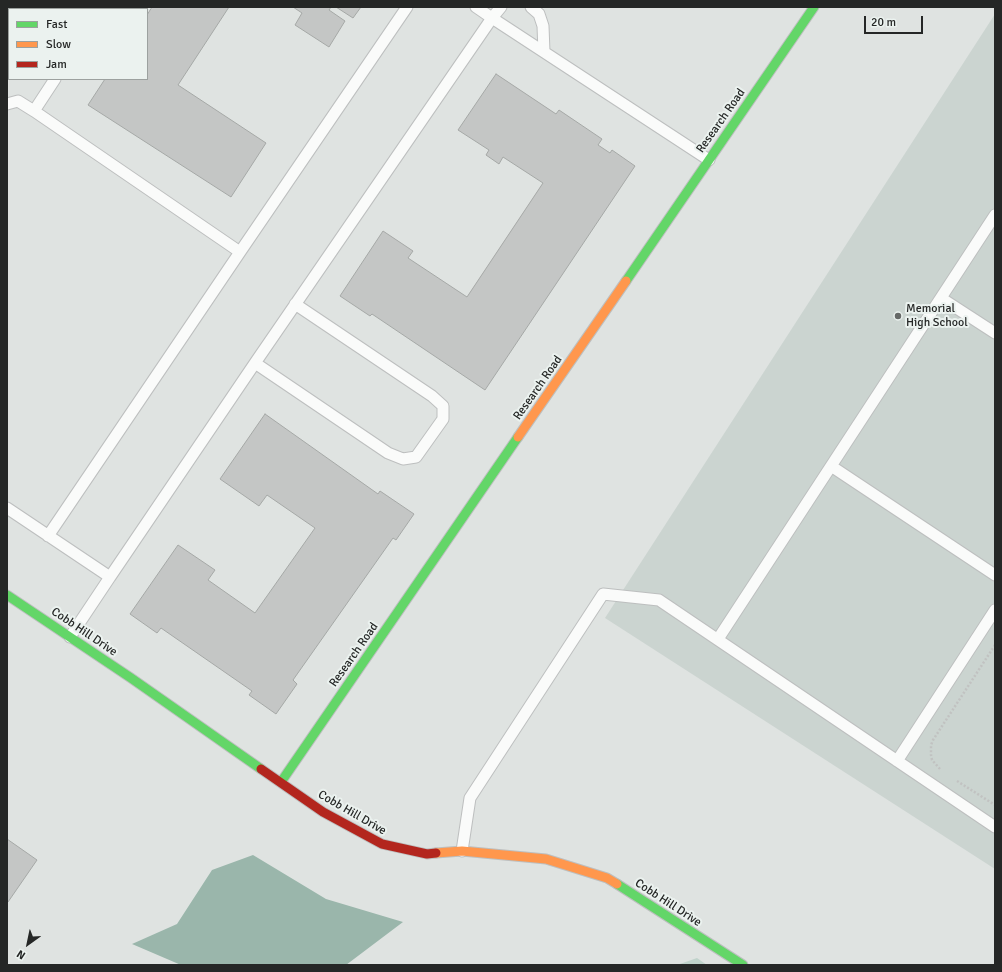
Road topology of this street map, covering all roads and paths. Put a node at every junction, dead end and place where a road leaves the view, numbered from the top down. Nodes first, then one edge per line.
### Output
1 (407, 7) edge
2 (476, 7) edge
3 (501, 7) edge
4 (531, 7) edge
5 (814, 7) edge
6 (492, 18) junction
7 (544, 52) junction
8 (54, 80) edge
9 (7, 104) edge
10 (34, 111) junction
11 (708, 160) junction
12 (995, 215) edge
13 (240, 252) junction
14 (941, 298) junction
15 (295, 304) junction
16 (995, 332) edge
17 (255, 363) junction
18 (832, 466) junction
19 (7, 508) edge
20 (48, 536) junction
21 (995, 575) edge
22 (110, 577) junction
23 (7, 595) edge
24 (995, 610) edge
25 (70, 637) junction
26 (718, 640) junction
27 (995, 645) edge
28 (897, 760) junction
29 (946, 773) dead end
30 (952, 777) dead end
31 (281, 782) junction
32 (995, 805) edge
33 (995, 827) edge
34 (462, 851) junction
35 (743, 965) edge

1 - 13 lane
2 - 6 lane
3 - 6 lane
4 - 7 lane
5 - 11 street, Research Road
6 - 7 lane
6 - 15 lane
7 - 11 lane
8 - 10 lane
9 - 10 lane
10 - 13 lane
11 - 31 street, Research Road
12 - 14 lane
13 - 20 lane
14 - 16 lane
14 - 18 lane
15 - 17 lane
15 - 17 lane
17 - 22 lane
18 - 21 lane
18 - 26 lane
19 - 20 lane
20 - 22 lane
22 - 25 lane
23 - 25 street, Cobb Hill Drive
24 - 28 lane
25 - 31 street, Cobb Hill Drive
26 - 28 lane
26 - 34 lane
27 - 29 path
28 - 33 lane
30 - 32 path
31 - 34 street, Cobb Hill Drive
34 - 35 street, Cobb Hill Drive

